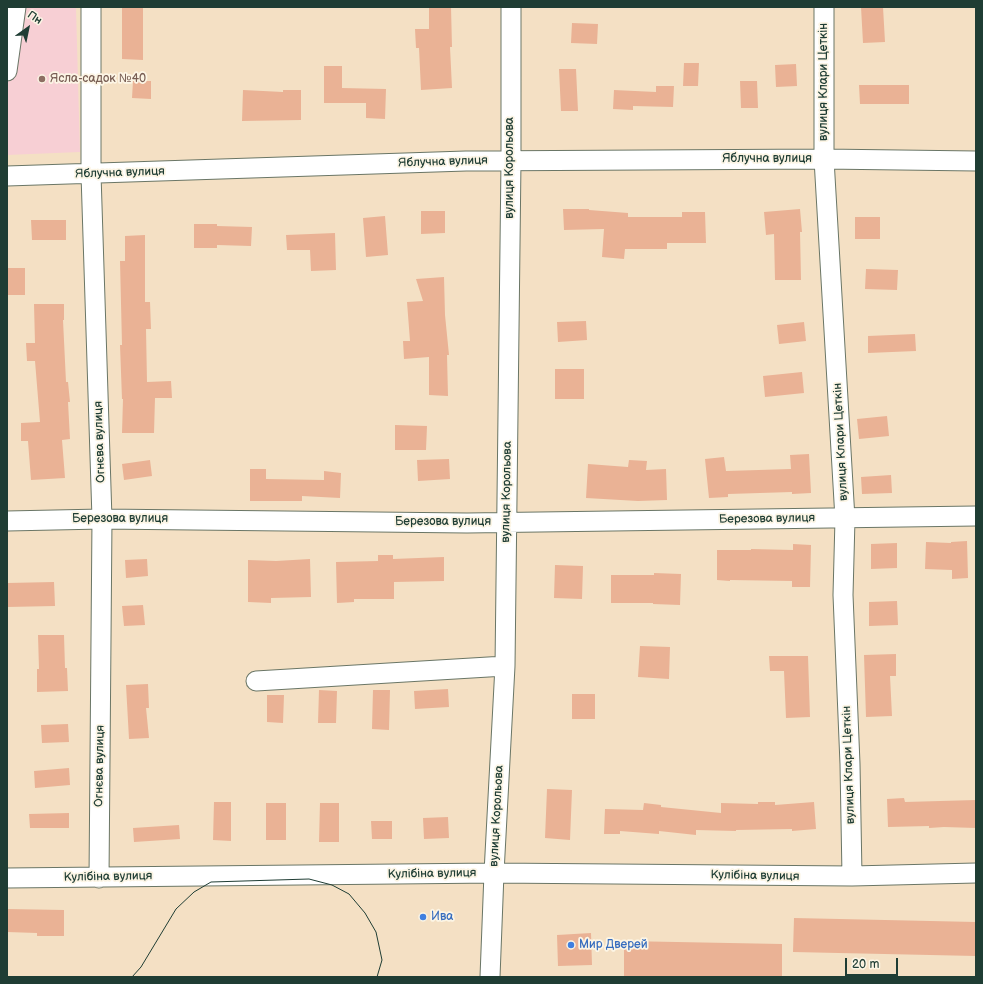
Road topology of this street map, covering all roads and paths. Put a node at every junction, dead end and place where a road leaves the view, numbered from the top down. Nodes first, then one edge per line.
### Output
1 (16, 7) edge
2 (91, 7) edge
3 (511, 7) edge
4 (824, 7) edge
5 (7, 71) edge
6 (824, 159) junction
7 (511, 161) junction
8 (976, 161) edge
9 (91, 174) junction
10 (7, 176) edge
11 (976, 516) edge
12 (102, 518) junction
13 (845, 519) junction
14 (7, 521) edge
15 (506, 522) junction
16 (505, 666) junction
17 (256, 681) dead end
18 (494, 873) junction
19 (976, 873) edge
20 (852, 876) junction
21 (7, 878) edge
22 (99, 878) junction
23 (490, 977) edge

1 - 5 street
2 - 9 street, Огнєва вулиця
3 - 7 street, вулиця Корольова
4 - 6 street, вулиця Клари Цеткін
6 - 7 street, Яблучна вулиця
6 - 8 street, Яблучна вулиця
6 - 13 street, вулиця Клари Цеткін
7 - 9 street, Яблучна вулиця
7 - 15 street, вулиця Корольова
9 - 10 street, Яблучна вулиця
9 - 12 street, Огнєва вулиця
11 - 13 street, Березова вулиця
12 - 14 street, Березова вулиця
12 - 15 street, Березова вулиця
12 - 22 street, Огнєва вулиця
13 - 15 street, Березова вулиця
13 - 20 street, вулиця Клари Цеткін
15 - 16 street, вулиця Корольова
16 - 17 street
16 - 18 street, вулиця Корольова
18 - 20 street, Кулібіна вулиця
18 - 22 street, Кулібіна вулиця
18 - 23 street, вулиця Корольова
19 - 20 street, Кулібіна вулиця
21 - 22 street, Кулібіна вулиця

